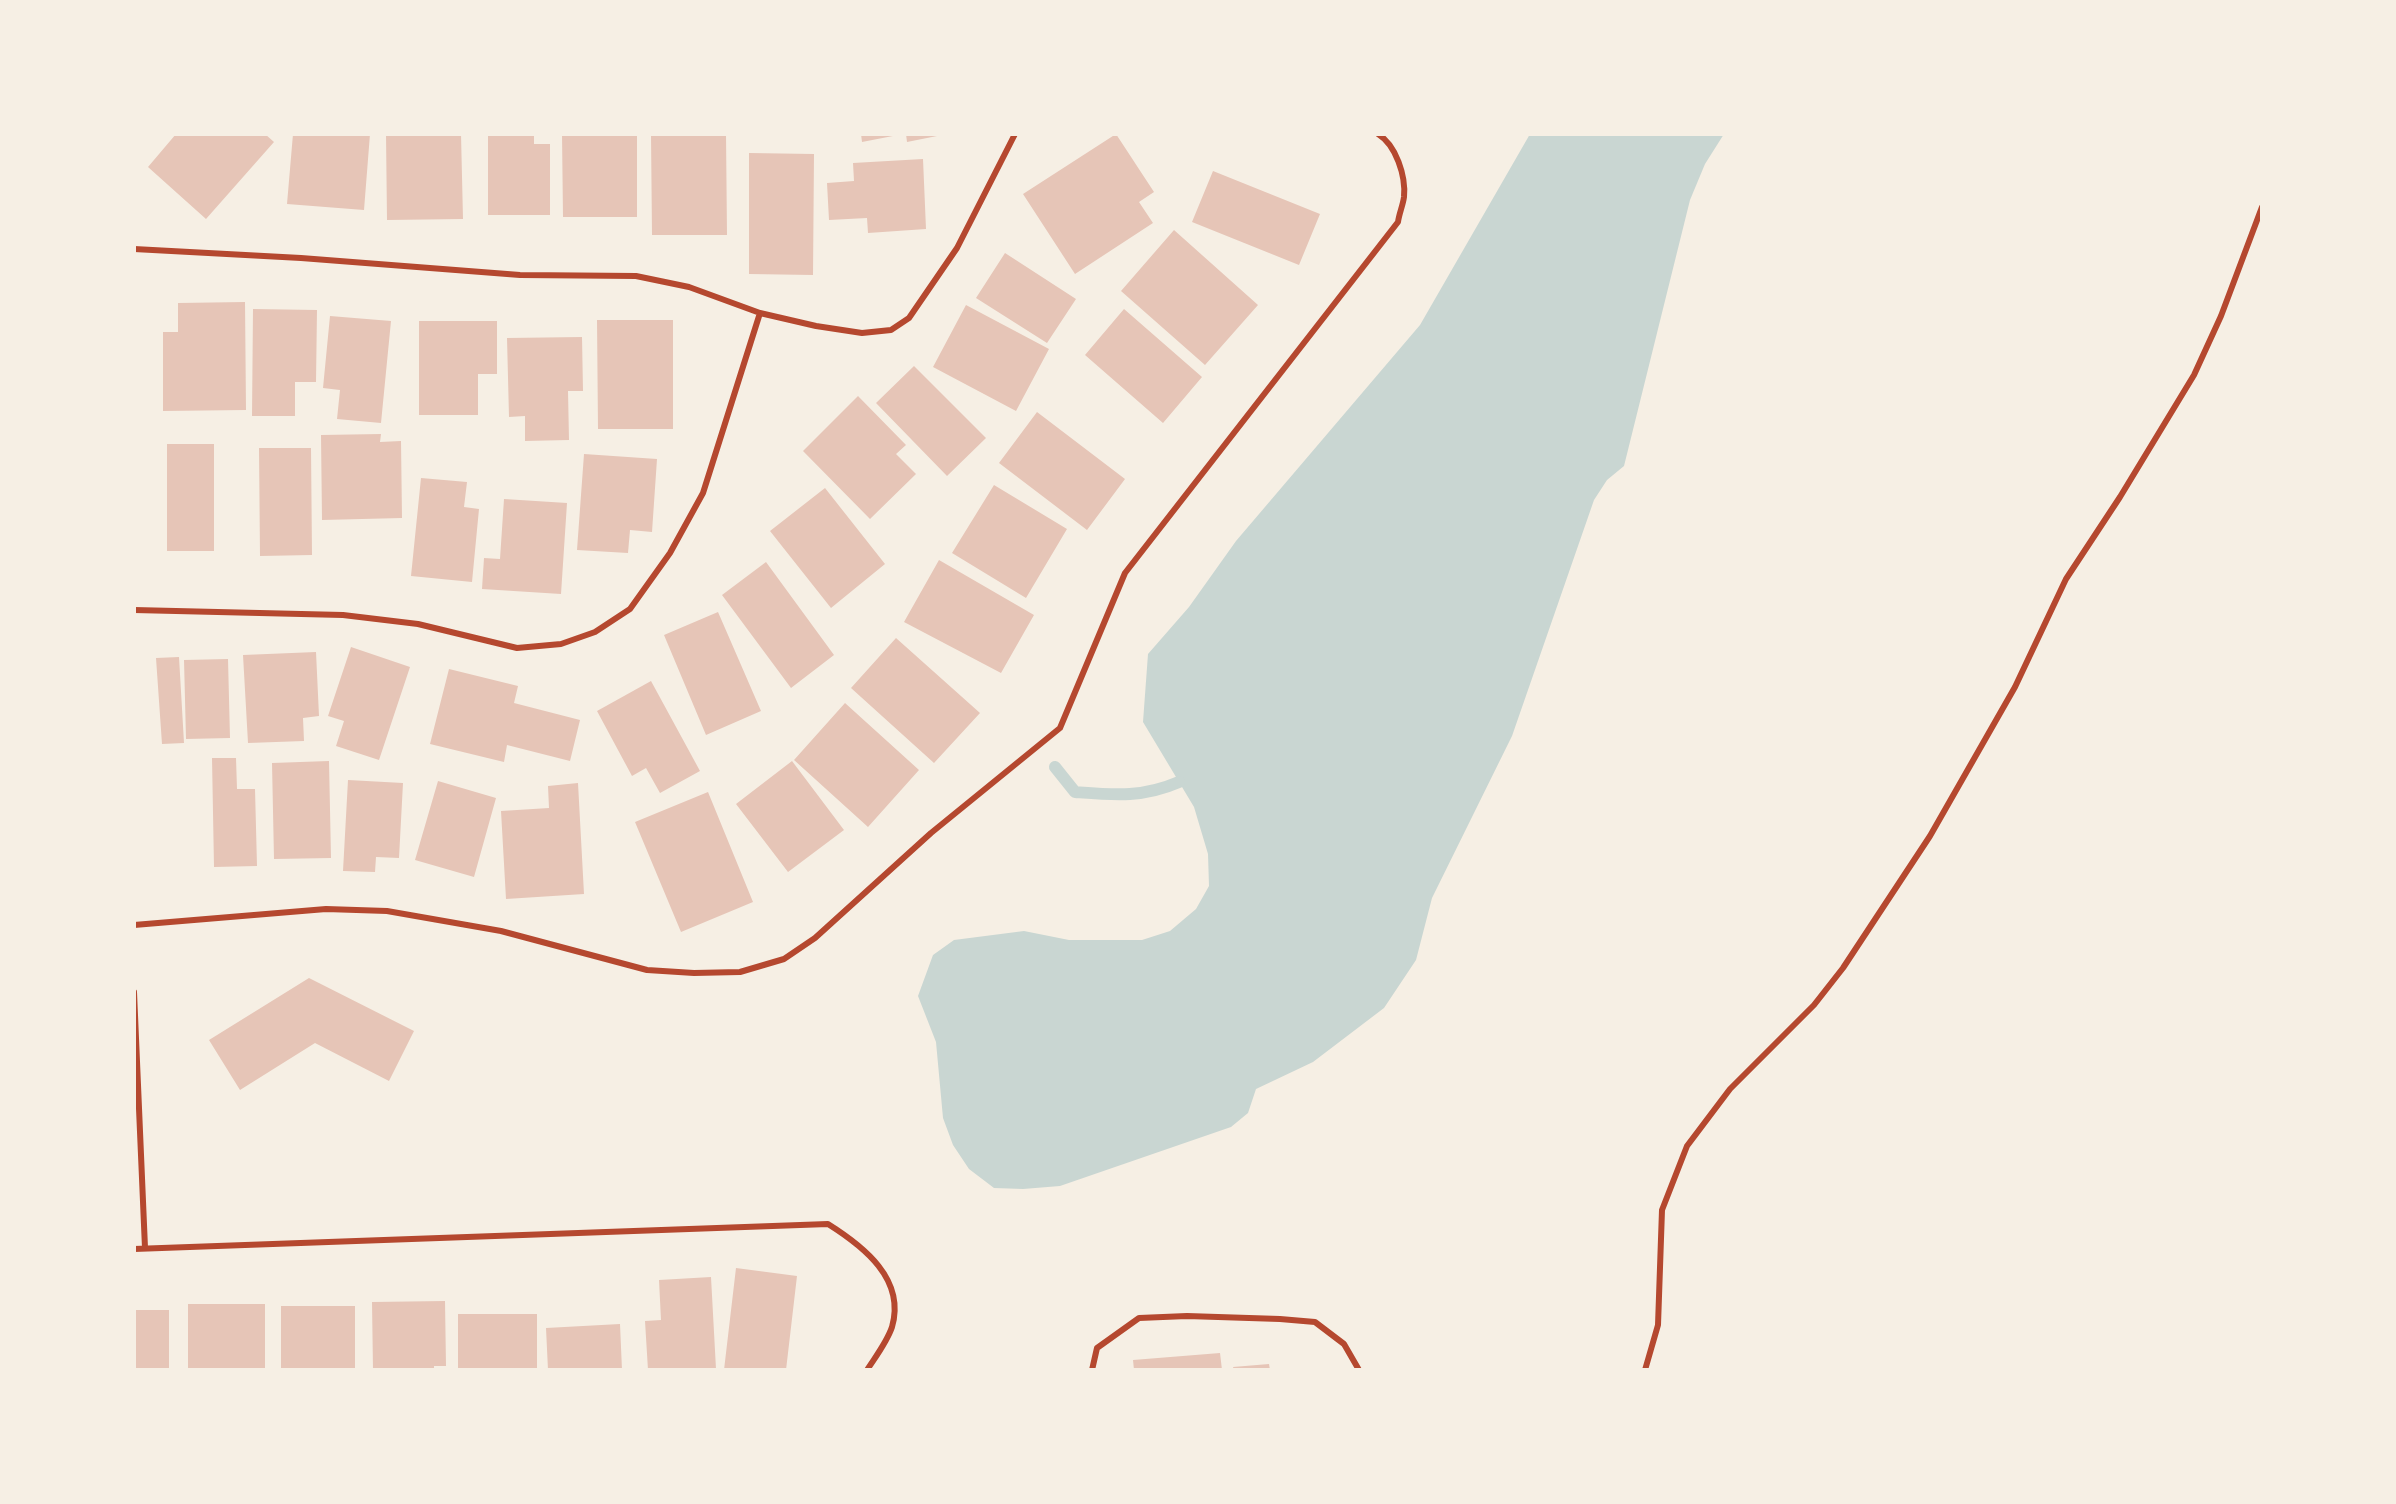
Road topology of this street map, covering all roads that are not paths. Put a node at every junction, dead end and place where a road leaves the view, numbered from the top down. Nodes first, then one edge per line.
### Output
1 (1015, 134) edge
2 (1378, 134) edge
3 (2262, 207) edge
4 (134, 249) edge
5 (760, 313) junction
6 (134, 610) edge
7 (134, 925) edge
8 (134, 992) edge
9 (145, 1248) junction
10 (134, 1249) edge
11 (867, 1370) edge
12 (1092, 1370) edge
13 (1359, 1370) edge
14 (1645, 1370) edge

1 - 5 lane
2 - 7 lane
3 - 14 lane
4 - 5 lane
5 - 6 lane
8 - 9 lane
9 - 10 lane
9 - 11 lane
12 - 13 lane

